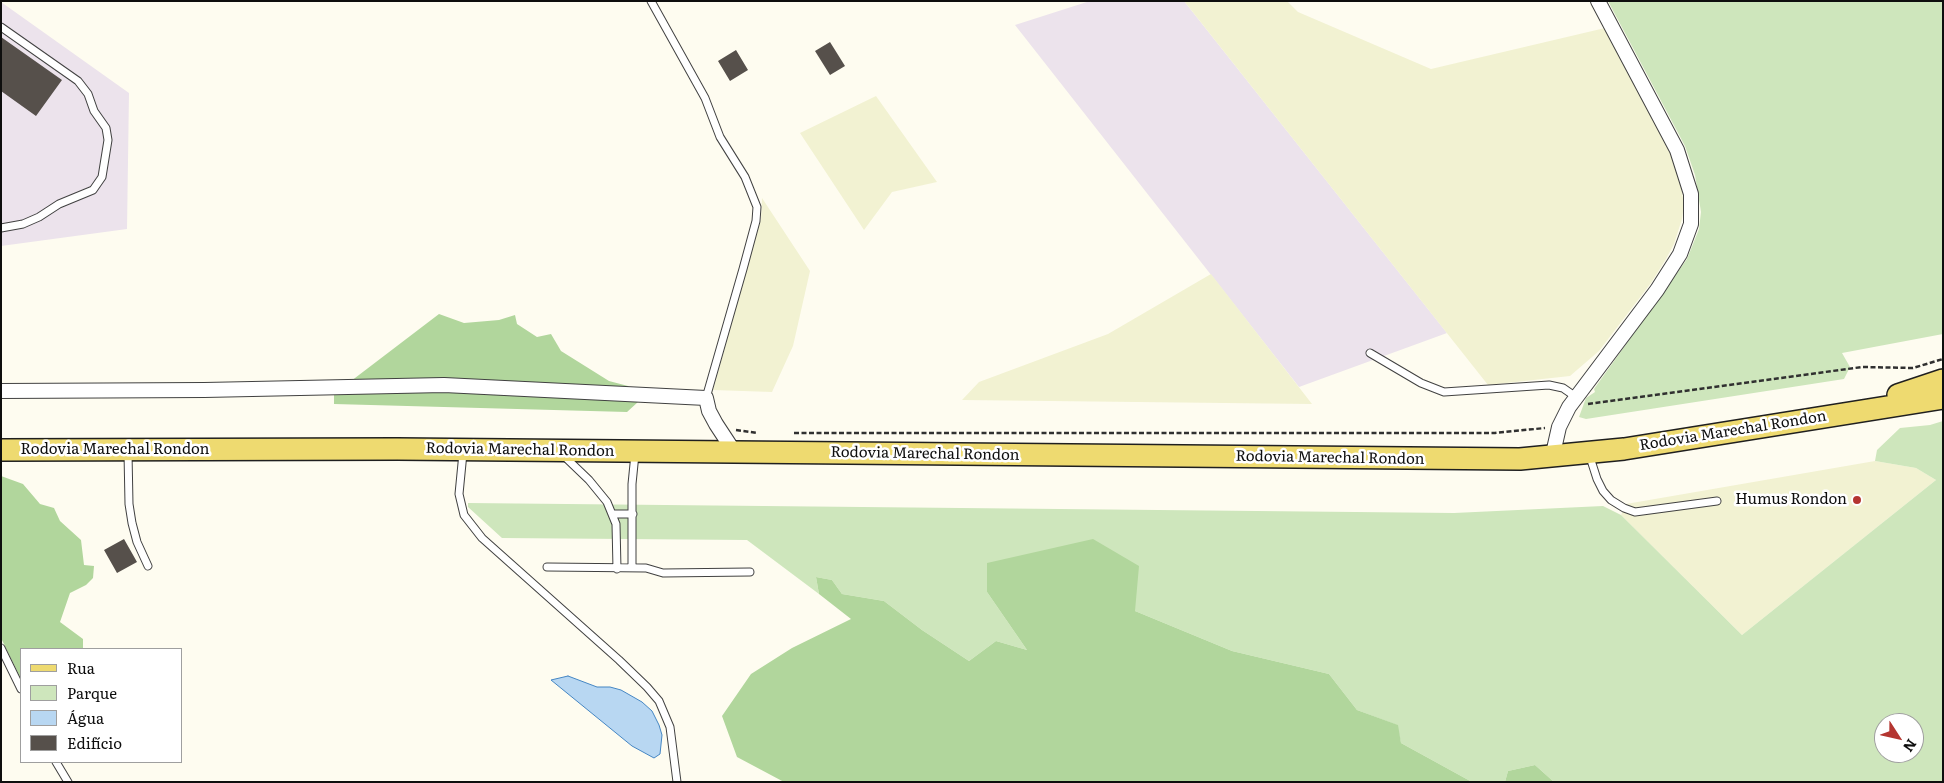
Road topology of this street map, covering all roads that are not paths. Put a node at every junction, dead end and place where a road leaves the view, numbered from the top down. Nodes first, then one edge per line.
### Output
1 (651, 1) edge
2 (1598, 1) edge
3 (1, 27) edge
4 (1, 228) edge
5 (1370, 353) dead end
6 (1943, 380) edge
7 (1, 391) edge
8 (706, 398) junction
9 (1943, 398) edge
10 (1572, 402) junction
11 (1846, 412) junction
12 (1, 450) edge
13 (128, 450) junction
14 (463, 450) junction
15 (558, 451) junction
16 (636, 452) junction
17 (735, 452) junction
18 (1589, 454) junction
19 (1552, 458) junction
20 (1717, 501) dead end
21 (613, 514) junction
22 (633, 514) junction
23 (148, 566) dead end
24 (547, 567) dead end
25 (632, 568) junction
26 (617, 569) junction
27 (750, 572) dead end
28 (1, 648) edge
29 (20, 687) edge
30 (57, 763) edge
31 (68, 782) edge
32 (677, 782) edge

1 - 8 lane
2 - 10 street
3 - 4 lane
5 - 10 lane
6 - 11 main road, Rodovia Marechal Rondon
7 - 8 street
8 - 17 street
9 - 11 main road, Rodovia Marechal Rondon
10 - 19 street
11 - 18 main road, Rodovia Marechal Rondon
12 - 13 main road, Rodovia Marechal Rondon
13 - 14 main road, Rodovia Marechal Rondon
13 - 23 lane
14 - 15 main road, Rodovia Marechal Rondon
14 - 32 lane
15 - 16 main road, Rodovia Marechal Rondon
15 - 21 lane
16 - 17 main road, Rodovia Marechal Rondon
16 - 22 lane
17 - 19 main road, Rodovia Marechal Rondon
18 - 19 main road, Rodovia Marechal Rondon
18 - 20 lane
21 - 22 lane
21 - 26 lane
22 - 25 lane
24 - 26 lane
25 - 26 lane
25 - 27 lane
28 - 29 lane
30 - 31 lane

